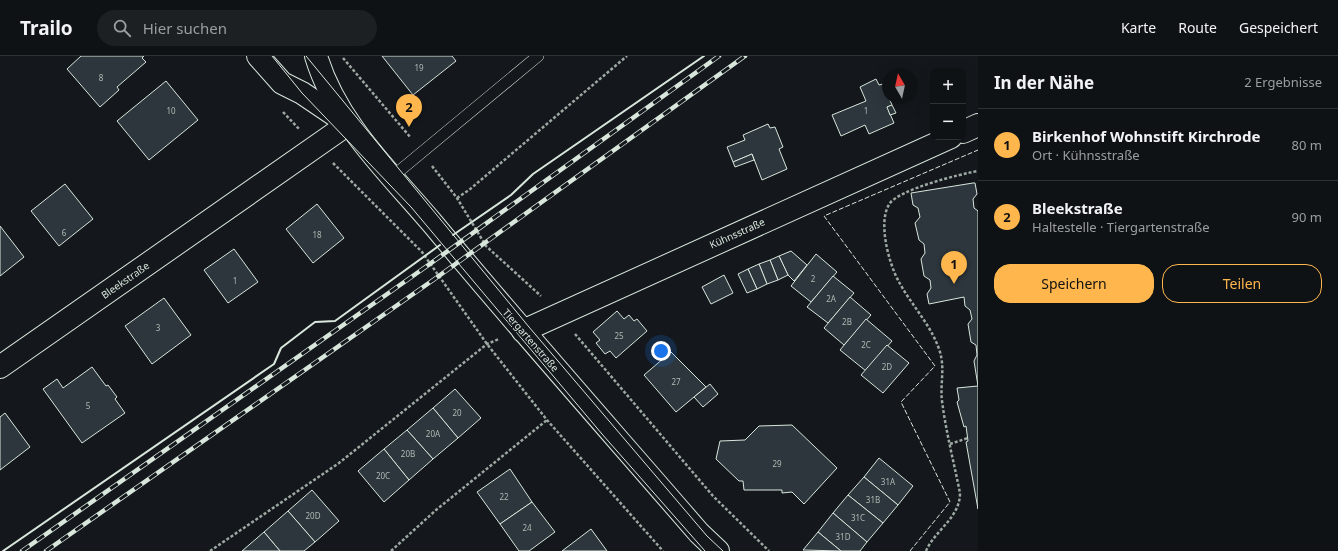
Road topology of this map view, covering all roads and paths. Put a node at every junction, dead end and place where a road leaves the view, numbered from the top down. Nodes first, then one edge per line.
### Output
1 (258, 56) edge
2 (316, 56) edge
3 (538, 56) edge
4 (627, 56) edge
5 (278, 106) dead end
6 (348, 124) junction
7 (978, 125) edge
8 (966, 131) edge
9 (944, 140) edge
10 (316, 147) junction
11 (978, 171) edge
12 (392, 177) junction
13 (457, 198) dead end
14 (523, 330) junction
15 (486, 344) junction
16 (3, 359) edge
17 (547, 420) junction
18 (968, 438) dead end
19 (950, 444) junction
20 (210, 551) edge
21 (392, 551) edge
22 (663, 551) edge
23 (718, 551) edge
24 (926, 551) edge

1 - 6 street, Tiergartenstraße
2 - 6 street, Tiergartenstraße
3 - 12 lane
4 - 13 path
5 - 10 path
6 - 10 street, Bleekstraße
6 - 12 street, Tiergartenstraße
7 - 8 street
9 - 14 street, Kühnsstraße
10 - 15 path
10 - 16 street, Bleekstraße
11 - 19 path
12 - 14 street, Tiergartenstraße
14 - 23 street, Tiergartenstraße
15 - 17 path
15 - 20 path
17 - 21 path
17 - 22 path
18 - 19 path
19 - 24 path

